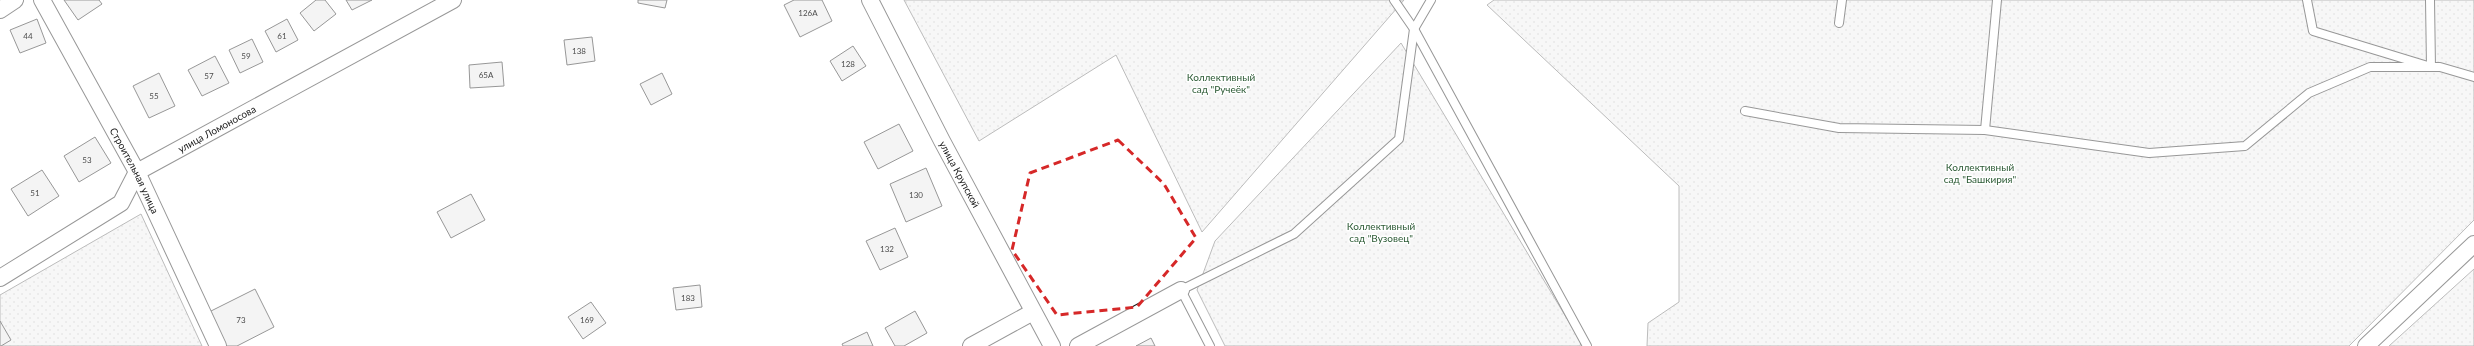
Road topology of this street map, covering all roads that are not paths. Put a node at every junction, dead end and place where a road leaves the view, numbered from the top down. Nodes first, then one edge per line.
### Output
1 (15, 0) edge
2 (42, 0) edge
3 (453, 0) edge
4 (870, 0) edge
5 (1394, 0) edge
6 (1431, 0) edge
7 (1842, 0) edge
8 (1997, 0) edge
9 (2307, 0) edge
10 (2430, 0) edge
11 (0, 10) edge
12 (1839, 23) dead end
13 (1414, 29) junction
14 (2430, 67) junction
15 (2474, 77) edge
16 (1745, 110) dead end
17 (1985, 130) junction
18 (137, 172) junction
19 (2474, 244) edge
20 (0, 278) edge
21 (1181, 290) junction
22 (1032, 312) junction
23 (218, 346) edge
24 (971, 346) edge
25 (1052, 346) edge
26 (1078, 346) edge
27 (1210, 346) edge
28 (1587, 346) edge
29 (2366, 346) edge

1 - 11 street
2 - 18 street, Строительная улица
3 - 18 street, улица Ломоносова
4 - 22 street, улица Крупской
5 - 13 lane
6 - 13 lane
7 - 12 lane
8 - 17 lane
9 - 14 lane
10 - 14 lane
13 - 21 lane
13 - 28 lane
14 - 15 lane
14 - 17 lane
16 - 17 lane
18 - 20 street
18 - 23 street, Строительная улица
19 - 29 street
21 - 26 street
21 - 27 lane
22 - 24 street
22 - 25 street, улица Крупской

